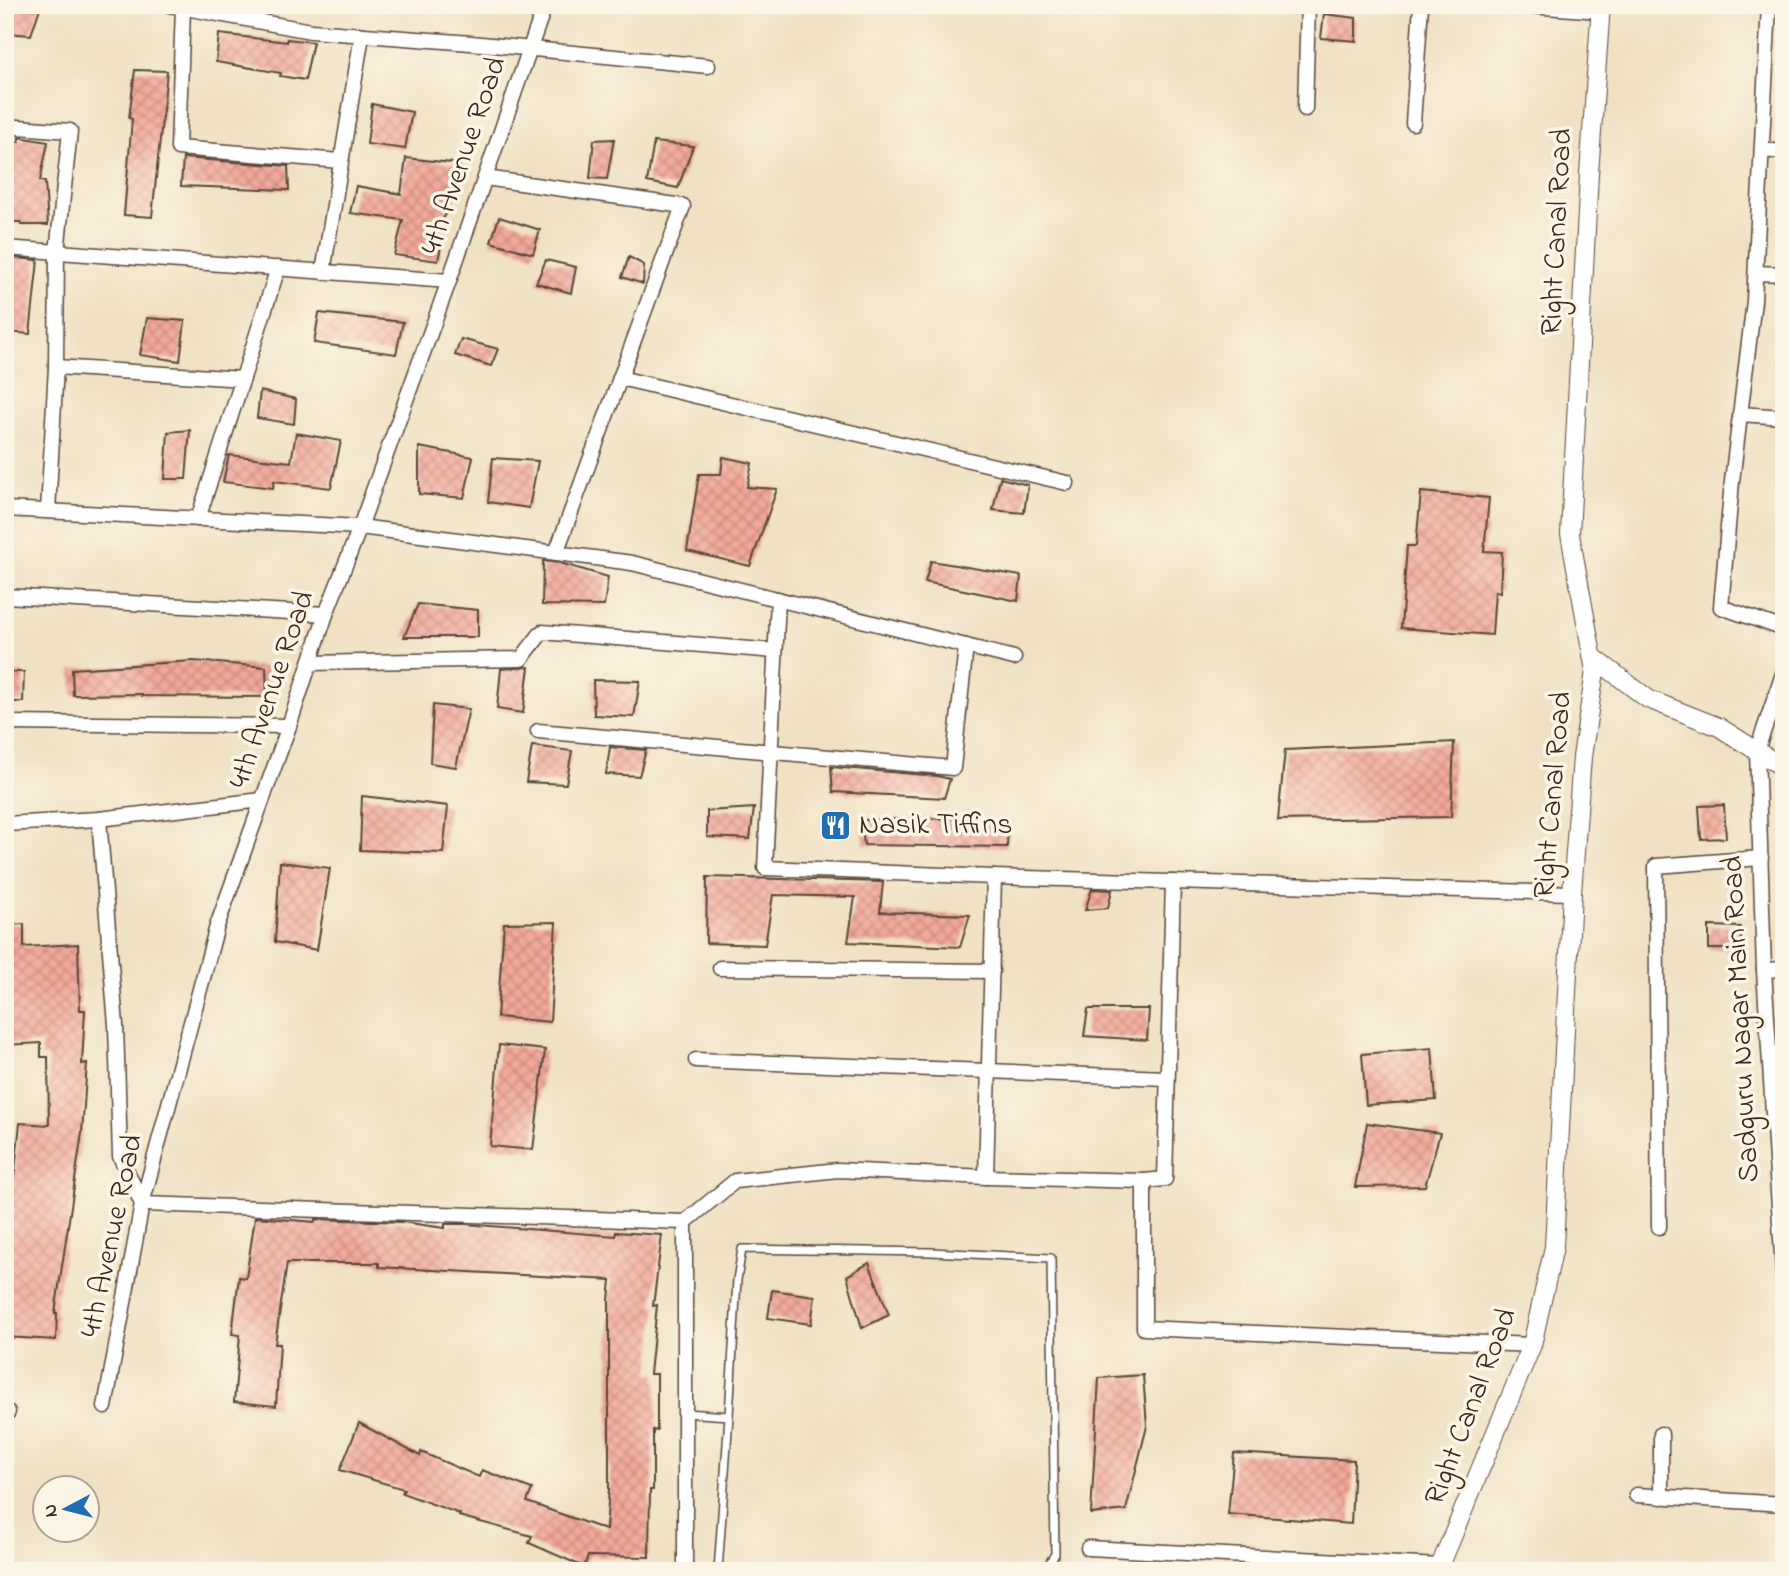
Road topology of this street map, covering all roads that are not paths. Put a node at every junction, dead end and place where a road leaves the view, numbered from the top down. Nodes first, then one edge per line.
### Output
1 (545, 5) edge
2 (1308, 5) edge
3 (1421, 5) edge
4 (1516, 5) edge
5 (1769, 5) edge
6 (176, 6) edge
7 (1601, 8) edge
8 (362, 35) junction
9 (530, 49) junction
10 (708, 66) dead end
11 (1305, 109) dead end
12 (1413, 123) dead end
13 (5, 127) edge
14 (1762, 150) junction
15 (1784, 152) edge
16 (341, 161) junction
17 (485, 178) junction
18 (5, 248) edge
19 (57, 252) junction
20 (278, 268) junction
21 (323, 272) junction
22 (1756, 273) junction
23 (1784, 274) edge
24 (449, 281) junction
25 (57, 367) junction
26 (620, 378) junction
27 (243, 379) junction
28 (1740, 414) junction
29 (1784, 417) edge
30 (1067, 483) dead end
31 (5, 509) edge
32 (48, 511) junction
33 (198, 519) junction
34 (360, 527) junction
35 (556, 553) junction
36 (5, 596) edge
37 (778, 599) junction
38 (326, 614) junction
39 (1784, 629) edge
40 (966, 646) junction
41 (775, 651) junction
42 (1593, 657) junction
43 (1014, 658) dead end
44 (310, 663) junction
45 (1784, 671) edge
46 (5, 723) edge
47 (289, 726) junction
48 (538, 731) dead end
49 (1757, 750) junction
50 (769, 752) junction
51 (1784, 768) edge
52 (262, 800) junction
53 (99, 819) junction
54 (5, 824) edge
55 (1761, 858) junction
56 (994, 877) junction
57 (1173, 882) junction
58 (1572, 893) junction
59 (720, 968) dead end
60 (1784, 969) edge
61 (1764, 970) junction
62 (992, 971) junction
63 (696, 1059) dead end
64 (989, 1071) junction
65 (1167, 1078) junction
66 (986, 1177) junction
67 (1144, 1181) junction
68 (142, 1204) junction
69 (1781, 1214) edge
70 (685, 1222) junction
71 (1659, 1227) dead end
72 (1784, 1286) edge
73 (1532, 1345) junction
74 (106, 1407) dead end
75 (685, 1413) junction
76 (729, 1416) junction
77 (1661, 1434) dead end
78 (1636, 1495) dead end
79 (1661, 1496) junction
80 (1784, 1504) edge
81 (1088, 1548) dead end
82 (1382, 1567) edge
83 (1443, 1569) edge
84 (685, 1571) edge
85 (718, 1571) edge
86 (1044, 1571) edge

1 - 9 street, 4th Avenue Road
2 - 11 street
3 - 12 street
4 - 7 street
5 - 14 street
6 - 8 street
6 - 16 street
7 - 42 street, Right Canal Road
8 - 9 street
8 - 16 street
9 - 10 street
9 - 17 street, 4th Avenue Road
13 - 19 street
14 - 15 street
14 - 22 street
16 - 21 street
17 - 24 street, 4th Avenue Road
17 - 26 street
18 - 19 street
19 - 20 street
19 - 25 street
20 - 21 street
20 - 27 street
21 - 24 street
22 - 23 street
22 - 28 street
24 - 34 street, 4th Avenue Road
25 - 27 street
25 - 32 street
26 - 30 street
26 - 35 street
27 - 33 street
28 - 29 street
28 - 39 street
31 - 32 street
32 - 33 street
33 - 34 street
34 - 35 street
34 - 38 street, 4th Avenue Road
35 - 37 street
36 - 38 street
37 - 40 street
37 - 41 street
38 - 44 street, 4th Avenue Road
40 - 43 street
40 - 50 street
41 - 44 street
41 - 50 street
42 - 49 street
42 - 58 street, Right Canal Road
44 - 47 street, 4th Avenue Road
45 - 49 street
46 - 47 street
47 - 52 street, 4th Avenue Road
48 - 50 street
49 - 51 street
49 - 55 street, Sadguru Nagar Main Road
50 - 56 street
52 - 53 street
52 - 68 street, 4th Avenue Road
53 - 54 street
53 - 68 street
55 - 61 street, Sadguru Nagar Main Road
55 - 71 street
56 - 57 street
56 - 62 street
57 - 58 street
57 - 65 street
58 - 73 street, Right Canal Road
59 - 62 street
60 - 61 street
61 - 69 street, Sadguru Nagar Main Road
62 - 64 street
63 - 64 street
64 - 65 street
64 - 66 street
65 - 67 street
66 - 67 street
66 - 70 street
67 - 73 street
68 - 70 street
68 - 74 street, 4th Avenue Road
69 - 72 street, Sadguru Nagar Main Road
70 - 75 street
73 - 83 street, Right Canal Road
75 - 76 lane
75 - 84 street
76 - 85 lane
76 - 86 lane
77 - 79 street
78 - 79 street
79 - 80 street
81 - 82 street
82 - 83 street

